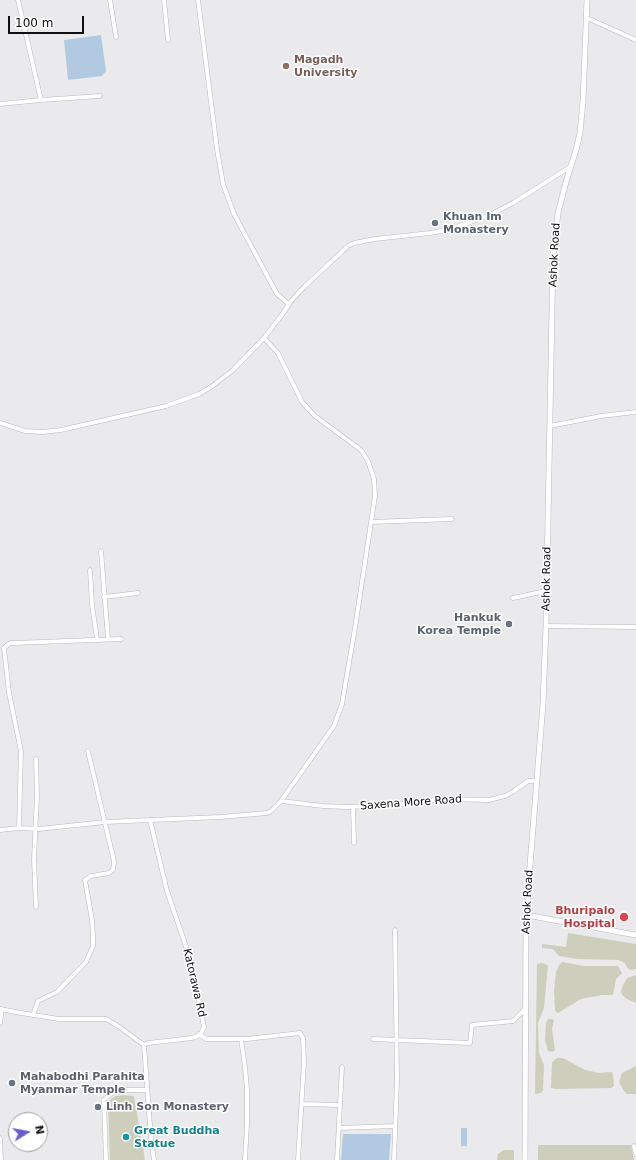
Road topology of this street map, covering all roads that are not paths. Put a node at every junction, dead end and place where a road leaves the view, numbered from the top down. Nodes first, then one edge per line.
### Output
1 (18, 0) edge
2 (110, 0) edge
3 (164, 0) edge
4 (198, 0) edge
5 (588, 0) edge
6 (586, 18) junction
7 (116, 37) dead end
8 (168, 40) dead end
9 (636, 40) edge
10 (100, 96) dead end
11 (41, 100) junction
12 (0, 104) edge
13 (571, 167) junction
14 (288, 304) junction
15 (264, 338) junction
16 (636, 412) edge
17 (0, 422) edge
18 (550, 426) junction
19 (452, 519) dead end
20 (371, 522) junction
21 (101, 551) dead end
22 (90, 570) dead end
23 (546, 591) junction
24 (138, 593) dead end
25 (104, 597) junction
26 (513, 598) dead end
27 (546, 626) junction
28 (636, 627) edge
29 (97, 639) junction
30 (108, 639) junction
31 (121, 639) dead end
32 (88, 751) dead end
33 (36, 759) dead end
34 (536, 781) junction
35 (282, 801) junction
36 (353, 807) junction
37 (150, 820) junction
38 (105, 822) junction
39 (19, 828) junction
40 (36, 829) junction
41 (0, 830) edge
42 (354, 843) dead end
43 (36, 907) dead end
44 (526, 915) junction
45 (395, 930) dead end
46 (636, 935) edge
47 (526, 1008) junction
48 (1, 1009) edge
49 (33, 1015) junction
50 (0, 1023) edge
51 (199, 1034) junction
52 (241, 1039) junction
53 (373, 1040) dead end
54 (396, 1040) junction
55 (144, 1046) junction
56 (342, 1067) dead end
57 (146, 1090) junction
58 (302, 1104) junction
59 (340, 1105) junction
60 (395, 1126) junction
61 (339, 1128) junction
62 (0, 1138) edge
63 (634, 1146) dead end
64 (0, 1154) edge
65 (636, 1154) edge
66 (1, 1160) edge
67 (106, 1160) edge
68 (154, 1160) edge
69 (245, 1160) edge
70 (298, 1160) edge
71 (337, 1160) edge
72 (394, 1160) edge
73 (525, 1160) edge

1 - 11 street
2 - 7 street
3 - 8 street
4 - 14 street
5 - 6 street, Ashok Road
6 - 9 street
6 - 13 street, Ashok Road
10 - 11 street
11 - 12 street
13 - 14 street
13 - 18 street, Ashok Road
14 - 15 street
15 - 17 street
15 - 20 street
16 - 18 street
18 - 23 street, Ashok Road
19 - 20 street
20 - 35 street
21 - 25 street
22 - 29 street
23 - 26 street
23 - 27 street, Ashok Road
24 - 25 street
25 - 30 street
27 - 28 street
27 - 34 street, Ashok Road
29 - 30 street
29 - 39 street
30 - 31 street
32 - 38 street
33 - 40 street
34 - 36 street, Saxena More Road
34 - 44 street, Ashok Road
35 - 36 street, Saxena More Road
35 - 37 street
36 - 42 street
37 - 38 street
37 - 51 street, Katorawa Rd
38 - 40 street
38 - 49 street
39 - 40 street
39 - 41 street
40 - 43 street
44 - 46 street
44 - 47 street, Ashok Road
45 - 54 street
47 - 54 street
47 - 73 street, Ashok Road
48 - 49 street
48 - 50 street
49 - 55 street
51 - 52 street
51 - 55 street, Katorawa Rd
52 - 58 street
52 - 69 street
53 - 54 street
54 - 60 street
55 - 57 street
56 - 59 street
57 - 67 street
57 - 68 street
58 - 59 street
58 - 70 street
59 - 61 street
60 - 61 street
60 - 72 street
61 - 71 street
62 - 64 street
63 - 65 street
64 - 66 street

